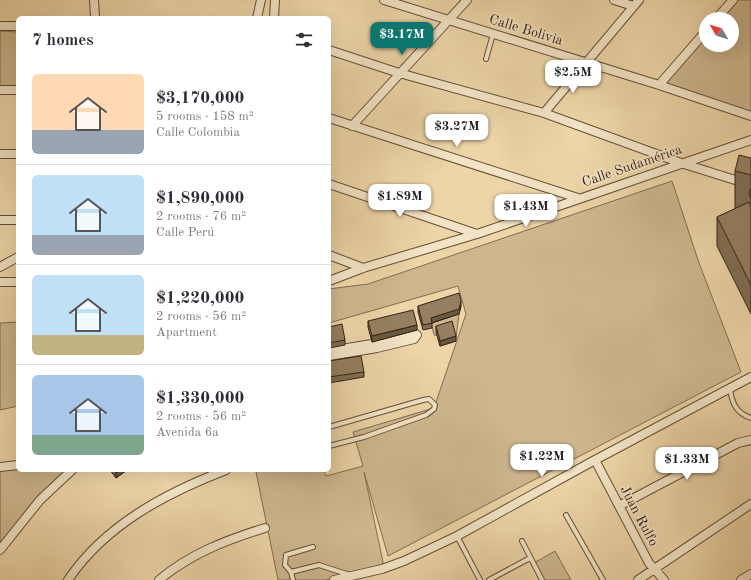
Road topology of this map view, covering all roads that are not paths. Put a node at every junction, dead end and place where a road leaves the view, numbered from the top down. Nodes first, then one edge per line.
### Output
1 (94, 0) edge
2 (261, 0) edge
3 (275, 0) edge
4 (384, 0) edge
5 (467, 0) edge
6 (614, 0) edge
7 (733, 0) edge
8 (636, 3) edge
9 (722, 12) edge
10 (95, 16) edge
11 (257, 16) edge
12 (274, 16) edge
13 (450, 20) junction
14 (0, 26) edge
15 (16, 26) edge
16 (493, 34) junction
17 (699, 39) edge
18 (331, 51) edge
19 (486, 59) dead end
20 (588, 62) junction
21 (399, 73) junction
22 (659, 85) junction
23 (0, 90) edge
24 (16, 90) edge
25 (544, 113) junction
26 (751, 116) edge
27 (331, 119) edge
28 (352, 126) junction
29 (751, 140) edge
30 (0, 154) edge
31 (16, 154) edge
32 (681, 163) junction
33 (751, 184) edge
34 (331, 185) edge
35 (578, 198) junction
36 (0, 220) edge
37 (16, 220) edge
38 (478, 234) junction
39 (331, 256) edge
40 (16, 258) edge
41 (0, 267) edge
42 (362, 268) junction
43 (331, 280) edge
44 (0, 282) edge
45 (16, 282) edge
46 (331, 351) edge
47 (331, 356) edge
48 (751, 377) edge
49 (730, 389) junction
50 (751, 418) edge
51 (331, 426) edge
52 (751, 440) edge
53 (331, 445) edge
54 (595, 460) junction
55 (16, 465) edge
56 (0, 467) edge
57 (70, 472) edge
58 (221, 472) edge
59 (751, 504) edge
60 (619, 506) junction
61 (566, 515) dead end
62 (265, 528) dead end
63 (457, 536) junction
64 (522, 541) dead end
65 (312, 547) dead end
66 (0, 550) edge
67 (530, 558) junction
68 (656, 568) junction
69 (292, 572) junction
70 (751, 574) edge
71 (352, 576) junction
72 (68, 580) edge
73 (159, 580) edge
74 (293, 580) edge
75 (334, 580) edge
76 (480, 580) edge
77 (489, 580) edge
78 (542, 580) edge
79 (603, 580) edge
80 (638, 580) edge
81 (664, 580) edge
82 (741, 580) edge

1 - 10 street
2 - 11 street
3 - 12 street
4 - 13 street, Calle Bolivia
5 - 13 street
6 - 8 street
7 - 9 street
8 - 20 street
13 - 16 street, Calle Bolivia
13 - 21 street
14 - 15 street
16 - 19 lane
16 - 20 street, Calle Bolivia
17 - 22 street
18 - 21 street
20 - 22 street, Calle Bolivia
20 - 25 street
21 - 25 street
21 - 28 street
22 - 26 street, Calle Bolivia
23 - 24 street
25 - 32 street
27 - 28 street
28 - 35 street
29 - 32 street, Calle Sudamérica
30 - 31 street
32 - 33 street
32 - 35 street, Calle Sudamérica
34 - 38 street
35 - 38 street, Calle Sudamérica
36 - 37 street
38 - 42 street, Calle Sudamérica
39 - 42 street
40 - 41 street
42 - 43 street, Calle Sudamérica
44 - 45 street
46 - 47 street
48 - 49 street
49 - 50 lane
49 - 54 street
51 - 53 lane
52 - 60 street
54 - 60 street, Juan Rulfo
54 - 63 street
55 - 56 street
57 - 66 street
58 - 72 street
59 - 68 street
60 - 68 street, Juan Rulfo
61 - 79 lane
62 - 73 street
63 - 71 street
63 - 76 lane
64 - 67 lane
65 - 69 lane
67 - 77 lane
67 - 78 lane
68 - 80 street
68 - 81 street, Juan Rulfo
69 - 71 lane
69 - 74 lane
70 - 82 street
71 - 75 street

